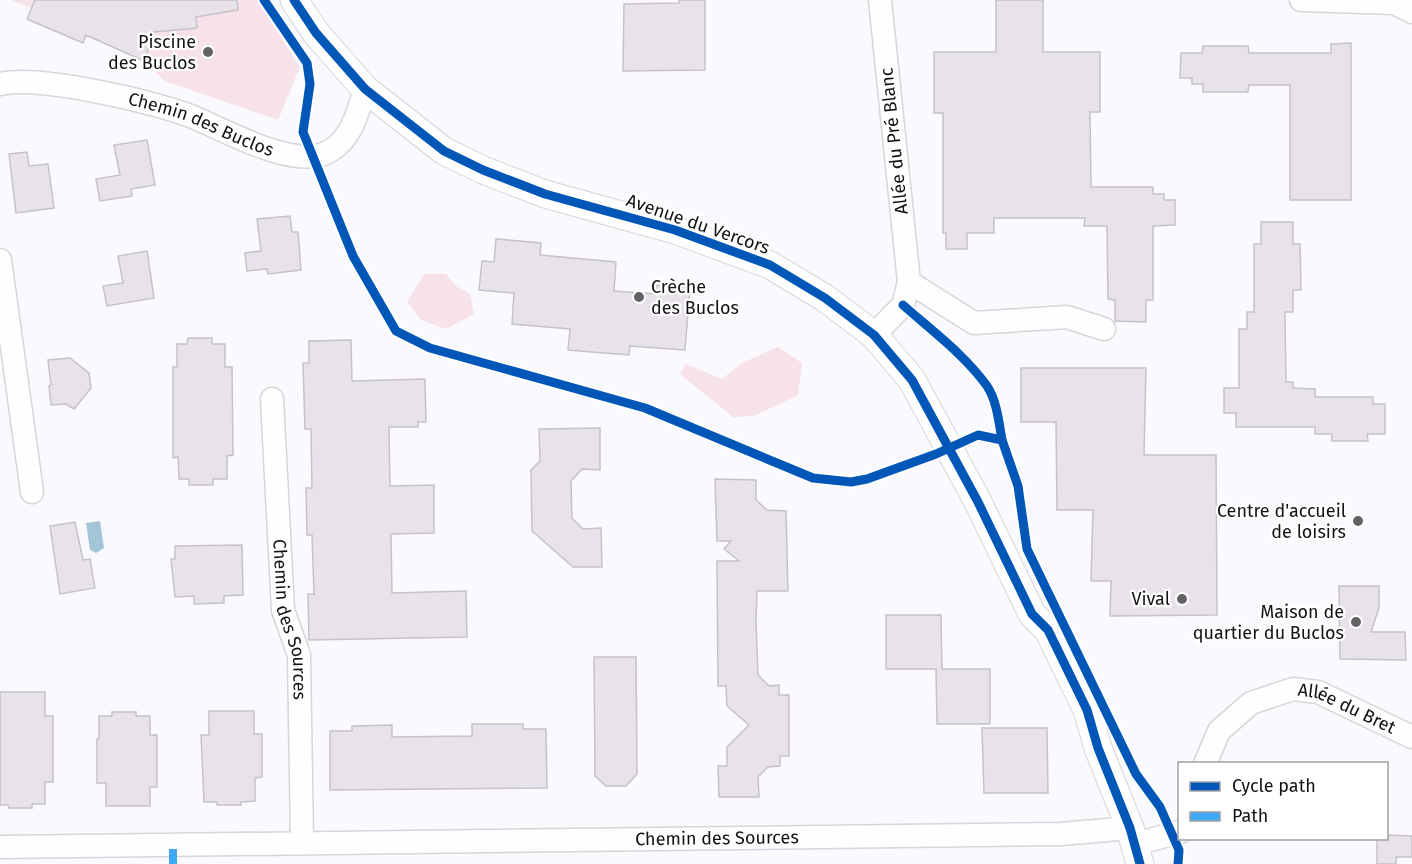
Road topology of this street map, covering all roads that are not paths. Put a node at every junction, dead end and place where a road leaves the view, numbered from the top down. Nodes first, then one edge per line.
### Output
1 (294, 0) edge
2 (880, 0) edge
3 (1301, 0) edge
4 (1412, 12) edge
5 (0, 84) edge
6 (365, 89) junction
7 (0, 260) edge
8 (909, 282) junction
9 (1104, 329) dead end
10 (874, 335) junction
11 (272, 399) dead end
12 (32, 492) dead end
13 (1412, 737) edge
14 (1206, 762) edge
15 (1178, 832) edge
16 (302, 841) junction
17 (1135, 845) edge
18 (0, 847) edge
19 (173, 854) edge

1 - 6 street, Avenue du Vercors
2 - 8 street, Allée du Pré Blanc
3 - 4 street
5 - 6 street, Chemin des Buclos
6 - 10 street, Avenue du Vercors
7 - 12 street
8 - 9 street
8 - 10 street, Allée du Pré Blanc
10 - 17 street, Avenue du Vercors
11 - 16 street, Chemin des Sources
13 - 14 street, Allée du Bret
15 - 17 street
16 - 17 street, Chemin des Sources
16 - 19 street, Chemin des Sources
18 - 19 street, Chemin des Sources

